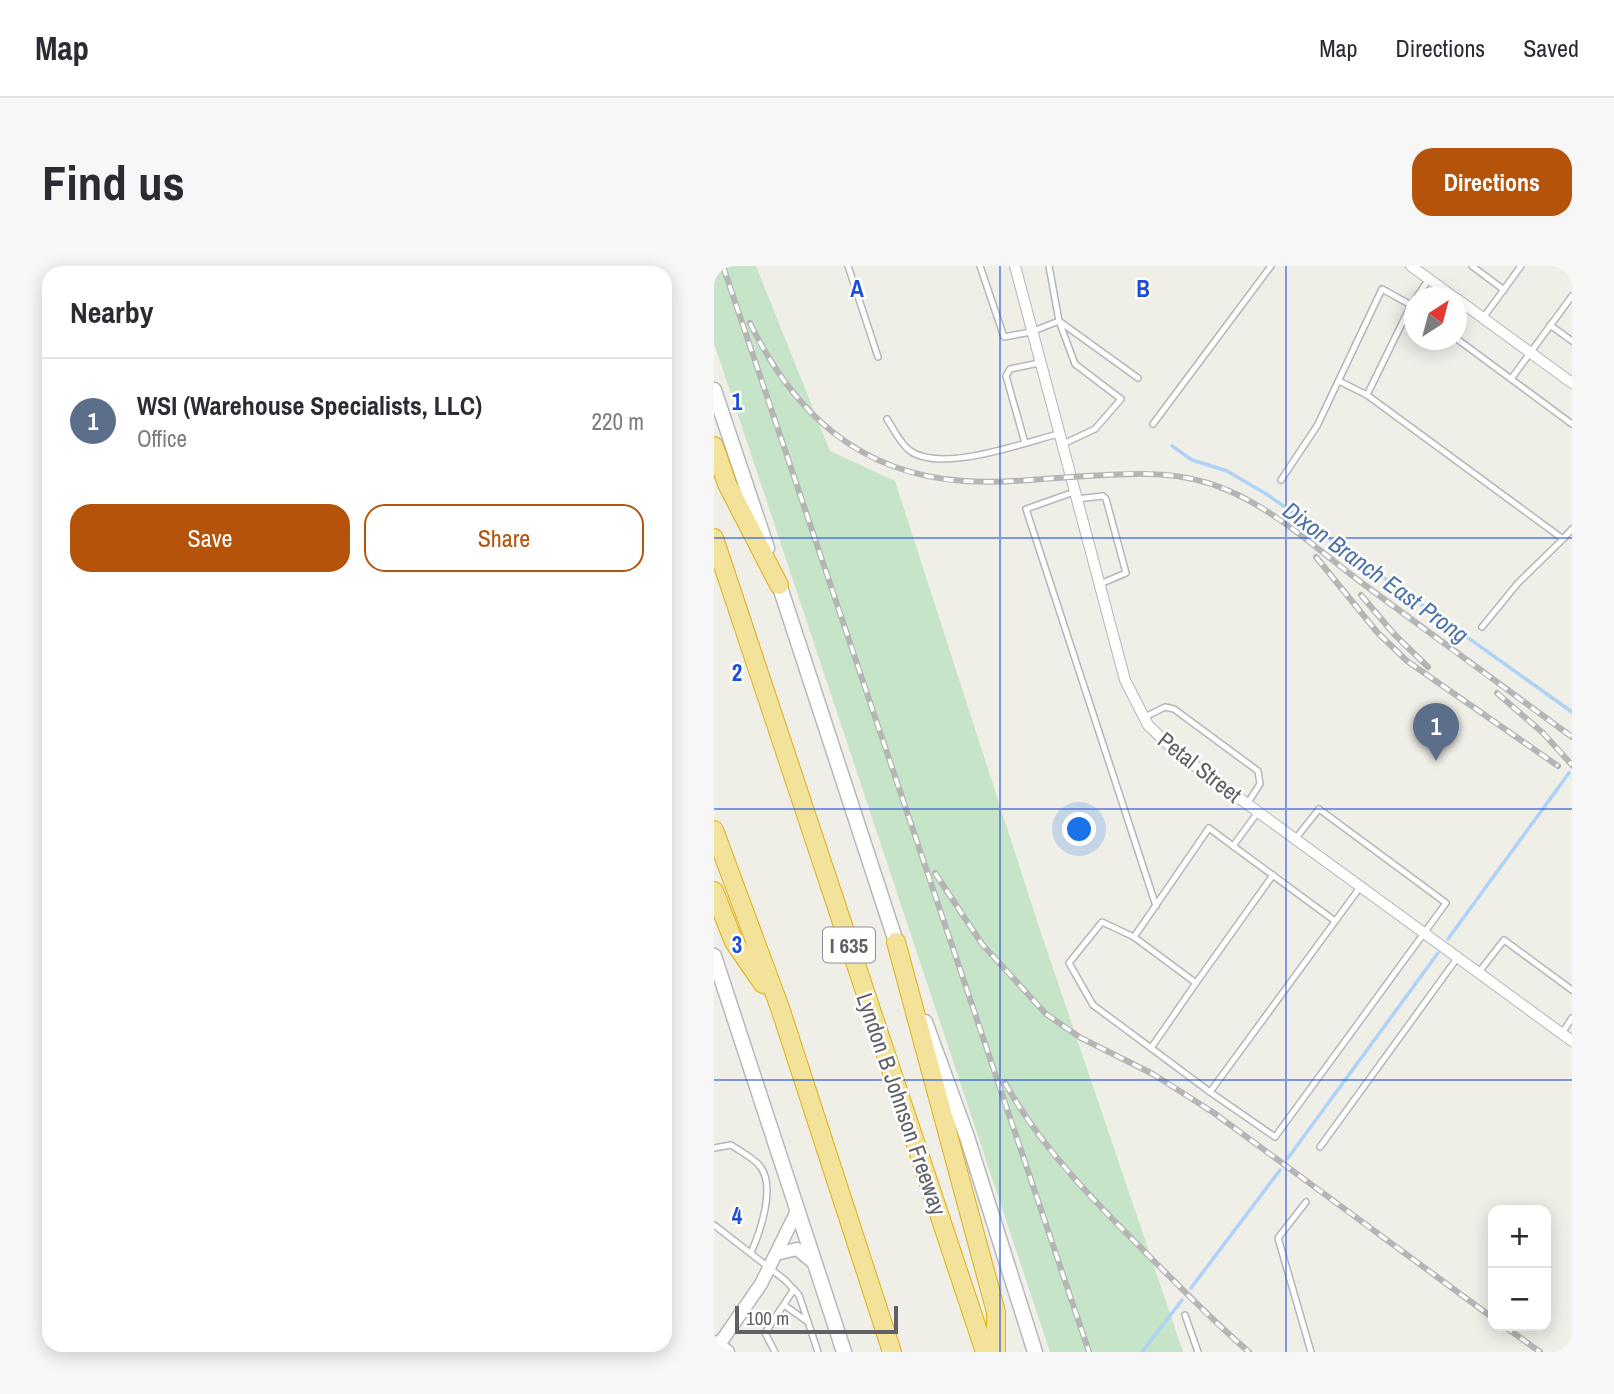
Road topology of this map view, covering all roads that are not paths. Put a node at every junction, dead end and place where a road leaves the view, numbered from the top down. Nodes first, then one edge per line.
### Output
1 (848, 266) edge
2 (980, 266) edge
3 (1015, 266) edge
4 (1049, 266) edge
5 (1271, 266) edge
6 (1411, 266) edge
7 (1472, 266) edge
8 (1521, 266) edge
9 (1429, 279) junction
10 (1424, 287) edge
11 (1440, 287) edge
12 (1504, 290) junction
13 (1572, 296) edge
14 (1404, 299) edge
15 (1467, 306) edge
16 (1483, 318) junction
17 (1059, 321) junction
18 (1404, 323) edge
19 (1550, 325) junction
20 (1031, 332) junction
21 (1572, 341) edge
22 (1467, 346) edge
23 (1530, 352) junction
24 (878, 357) dead end
25 (1039, 363) junction
26 (1138, 378) dead end
27 (1511, 379) junction
28 (1339, 381) junction
29 (1572, 383) edge
30 (714, 390) edge
31 (1367, 395) junction
32 (887, 419) dead end
33 (1153, 424) dead end
34 (1572, 424) edge
35 (1059, 440) junction
36 (1025, 443) junction
37 (714, 446) edge
38 (1281, 480) dead end
39 (1074, 496) junction
40 (1572, 529) edge
41 (714, 538) edge
42 (1563, 539) junction
43 (779, 585) junction
44 (1099, 585) junction
45 (1482, 626) dead end
46 (1143, 718) junction
47 (1247, 804) junction
48 (1258, 812) junction
49 (714, 830) edge
50 (1295, 839) junction
51 (1233, 846) junction
52 (1273, 875) junction
53 (1361, 886) junction
54 (714, 891) edge
55 (1156, 906) junction
56 (1335, 921) junction
57 (1425, 933) junction
58 (1134, 937) junction
59 (896, 942) junction
60 (714, 956) edge
61 (1458, 957) junction
62 (1479, 972) junction
63 (1196, 983) junction
64 (1572, 990) edge
65 (780, 1008) junction
66 (1572, 1018) edge
67 (1562, 1033) junction
68 (1572, 1041) edge
69 (1151, 1048) junction
70 (1210, 1092) junction
71 (1320, 1147) dead end
72 (714, 1148) edge
73 (1306, 1202) dead end
74 (797, 1211) junction
75 (714, 1226) edge
76 (751, 1253) junction
77 (776, 1254) junction
78 (815, 1265) junction
79 (769, 1269) junction
80 (794, 1290) junction
81 (784, 1305) junction
82 (1185, 1315) dead end
83 (808, 1322) junction
84 (718, 1348) edge
85 (844, 1351) edge
86 (775, 1352) edge
87 (818, 1352) edge
88 (892, 1352) edge
89 (985, 1352) edge
90 (996, 1352) edge
91 (1035, 1352) edge
92 (1198, 1352) edge
93 (1311, 1352) edge

1 - 24 lane
2 - 20 lane
3 - 20 street, Petal Street
4 - 17 lane
5 - 33 lane
6 - 9 street
7 - 12 lane
8 - 12 lane
9 - 10 lane
9 - 11 street
12 - 16 lane
13 - 19 lane
14 - 28 lane
15 - 16 street
16 - 23 street
17 - 20 lane
17 - 26 lane
17 - 35 lane
18 - 31 lane
19 - 21 lane
19 - 23 lane
20 - 25 street, Petal Street
22 - 27 lane
23 - 27 lane
23 - 29 street
25 - 35 street, Petal Street
25 - 36 lane
27 - 34 lane
28 - 31 lane
28 - 38 lane
30 - 43 main road
31 - 42 lane
32 - 36 lane
35 - 36 lane
35 - 39 street, Petal Street
37 - 43 highway
39 - 44 street, Petal Street
39 - 44 lane
39 - 55 lane
40 - 42 lane
41 - 89 highway, Lyndon B Johnson Freeway / I 635
42 - 45 lane
43 - 59 main road
44 - 46 street, Petal Street
46 - 47 street, Petal Street
46 - 47 lane
47 - 48 street, Petal Street
48 - 50 street, Petal Street
48 - 51 lane
49 - 65 highway
50 - 53 street, Petal Street
50 - 57 lane
51 - 52 lane
51 - 55 lane
52 - 56 lane
52 - 63 lane
53 - 56 lane
53 - 57 street, Petal Street
54 - 65 highway
55 - 58 lane
56 - 70 lane
57 - 61 street, Petal Street
57 - 70 lane
58 - 63 lane
58 - 69 lane
59 - 90 highway
59 - 91 main road
60 - 74 main road
61 - 62 street, Petal Street
61 - 71 lane
62 - 64 lane
62 - 67 street, Petal Street
63 - 69 lane
65 - 88 highway
66 - 67 lane
67 - 68 street, Petal Street
69 - 70 lane
72 - 76 lane
73 - 93 lane
74 - 77 street
74 - 78 main road
75 - 76 lane
76 - 79 lane
77 - 78 street
77 - 79 street
78 - 85 main road
79 - 80 lane
79 - 84 street
80 - 81 lane
80 - 83 lane
81 - 83 lane
81 - 86 lane
82 - 92 lane
83 - 87 lane

